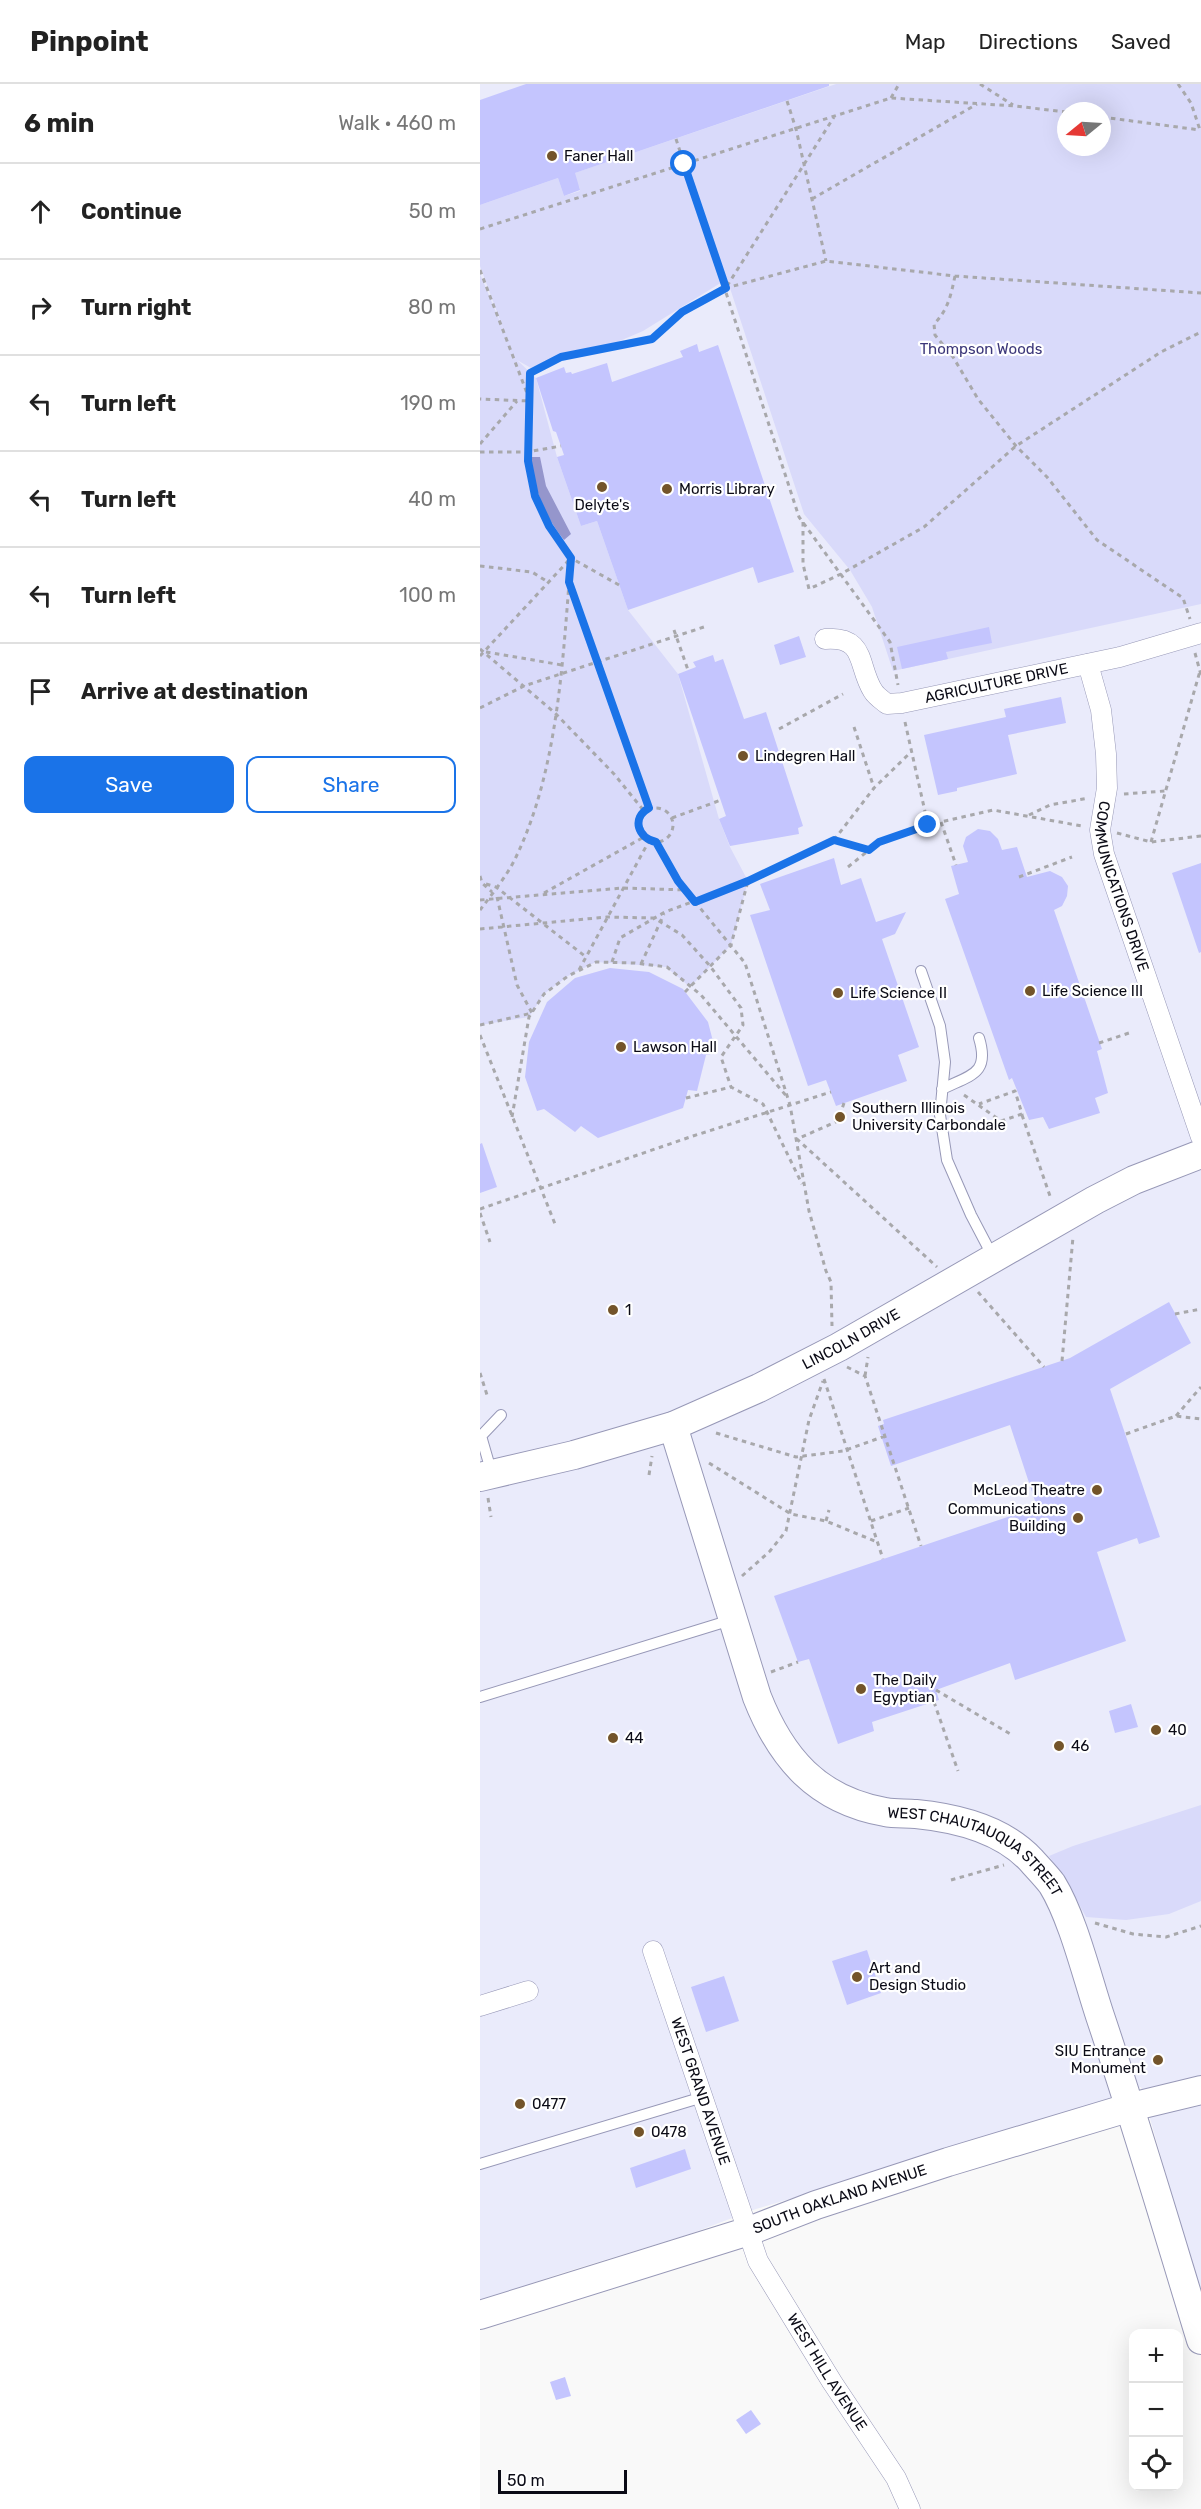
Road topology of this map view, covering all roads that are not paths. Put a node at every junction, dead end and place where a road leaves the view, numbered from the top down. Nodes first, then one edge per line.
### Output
1 (1196, 637) edge
2 (825, 639) dead end
3 (1088, 664) junction
4 (921, 971) dead end
5 (979, 1038) dead end
6 (946, 1087) junction
7 (1201, 1137) edge
8 (1201, 1154) edge
9 (993, 1257) junction
10 (501, 1415) dead end
11 (673, 1426) junction
12 (487, 1483) edge
13 (731, 1619) junction
14 (480, 1697) edge
15 (652, 1951) dead end
16 (528, 1991) dead end
17 (480, 2006) edge
18 (1201, 2090) edge
19 (703, 2097) junction
20 (1131, 2107) junction
21 (480, 2164) edge
22 (749, 2231) junction
23 (480, 2315) edge
24 (1201, 2340) edge
25 (910, 2509) edge

1 - 3 street, AGRICULTURE DRIVE
2 - 3 street, AGRICULTURE DRIVE
3 - 7 street, COMMUNICATIONS DRIVE
4 - 6 lane
5 - 6 lane
6 - 9 lane
8 - 9 street, LINCOLN DRIVE
9 - 11 street, LINCOLN DRIVE
10 - 12 lane
11 - 12 street, LINCOLN DRIVE
11 - 13 street, WEST CHAUTAUQUA STREET
13 - 14 lane
13 - 20 street, WEST CHAUTAUQUA STREET
15 - 19 street, WEST GRAND AVENUE
16 - 17 street
18 - 20 street, SOUTH OAKLAND AVENUE
19 - 21 lane
19 - 22 street, WEST GRAND AVENUE
20 - 22 street, SOUTH OAKLAND AVENUE
20 - 24 street, WEST CHAUTAUQUA STREET
22 - 23 street, SOUTH OAKLAND AVENUE
22 - 25 street, WEST HILL AVENUE

